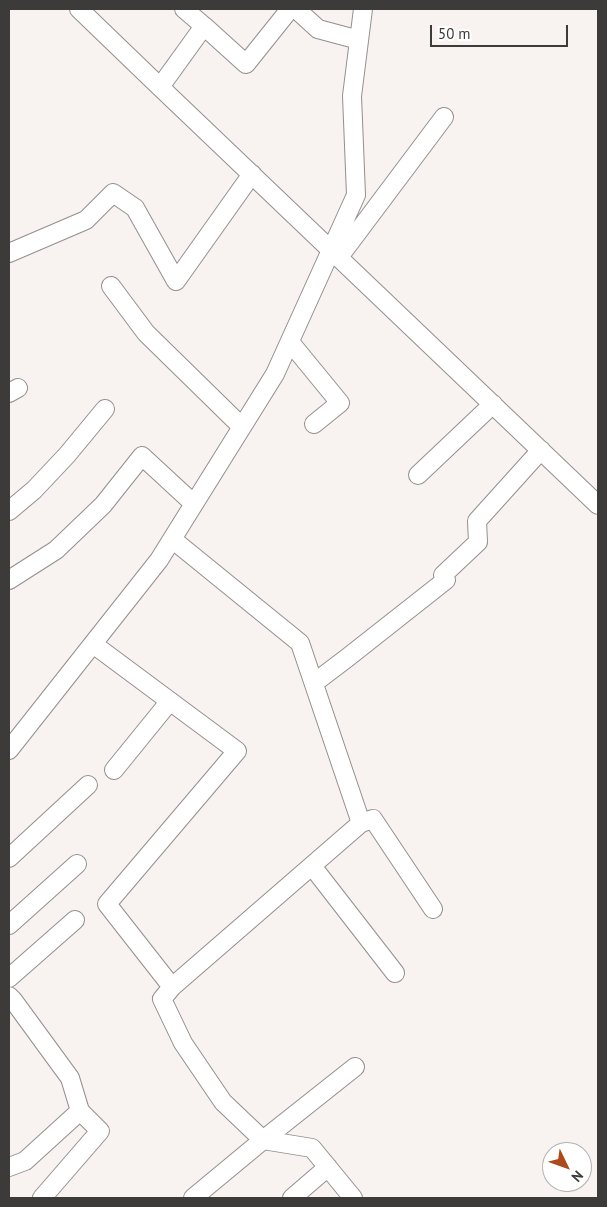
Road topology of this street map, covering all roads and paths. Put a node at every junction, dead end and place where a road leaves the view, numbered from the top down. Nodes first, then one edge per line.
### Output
1 (79, 9) edge
2 (185, 9) edge
3 (290, 9) edge
4 (296, 9) edge
5 (363, 9) edge
6 (204, 26) junction
7 (359, 40) junction
8 (160, 87) junction
9 (444, 117) dead end
10 (252, 174) junction
11 (9, 253) edge
12 (335, 254) junction
13 (111, 286) dead end
14 (290, 342) junction
15 (493, 404) junction
16 (105, 409) dead end
17 (314, 424) dead end
18 (242, 426) junction
19 (541, 450) junction
20 (418, 475) dead end
21 (194, 504) junction
22 (598, 505) edge
23 (9, 511) edge
24 (172, 539) junction
25 (9, 580) edge
26 (93, 644) junction
27 (314, 683) junction
28 (170, 701) junction
29 (9, 750) edge
30 (114, 770) dead end
31 (88, 785) dead end
32 (361, 822) junction
33 (9, 858) edge
34 (77, 864) dead end
35 (312, 866) junction
36 (433, 909) dead end
37 (75, 920) dead end
38 (9, 925) edge
39 (395, 973) dead end
40 (9, 978) edge
41 (172, 987) junction
42 (9, 996) edge
43 (355, 1067) dead end
44 (80, 1111) junction
45 (263, 1140) junction
46 (9, 1167) edge
47 (328, 1167) junction
48 (42, 1198) edge
49 (193, 1198) edge
50 (292, 1198) edge
51 (353, 1198) edge

1 - 8 street
2 - 6 street
3 - 6 street
4 - 7 street
5 - 7 street
6 - 8 street
7 - 12 street
8 - 10 street
9 - 12 street
10 - 11 street
10 - 12 street
12 - 14 street
12 - 15 street
13 - 18 street
14 - 17 street
14 - 18 street
15 - 19 street
15 - 20 street
16 - 23 street
18 - 21 street
19 - 22 street
19 - 27 street
21 - 24 street
21 - 25 street
24 - 26 street
24 - 27 street
26 - 28 street
26 - 29 street
27 - 32 street
28 - 30 street
28 - 41 street
31 - 33 street
32 - 35 street
32 - 36 street
34 - 38 street
35 - 39 street
35 - 41 street
37 - 40 street
41 - 45 street
42 - 44 street
43 - 45 street
44 - 46 street
44 - 48 street
45 - 47 street
45 - 49 street
47 - 50 street
47 - 51 street

